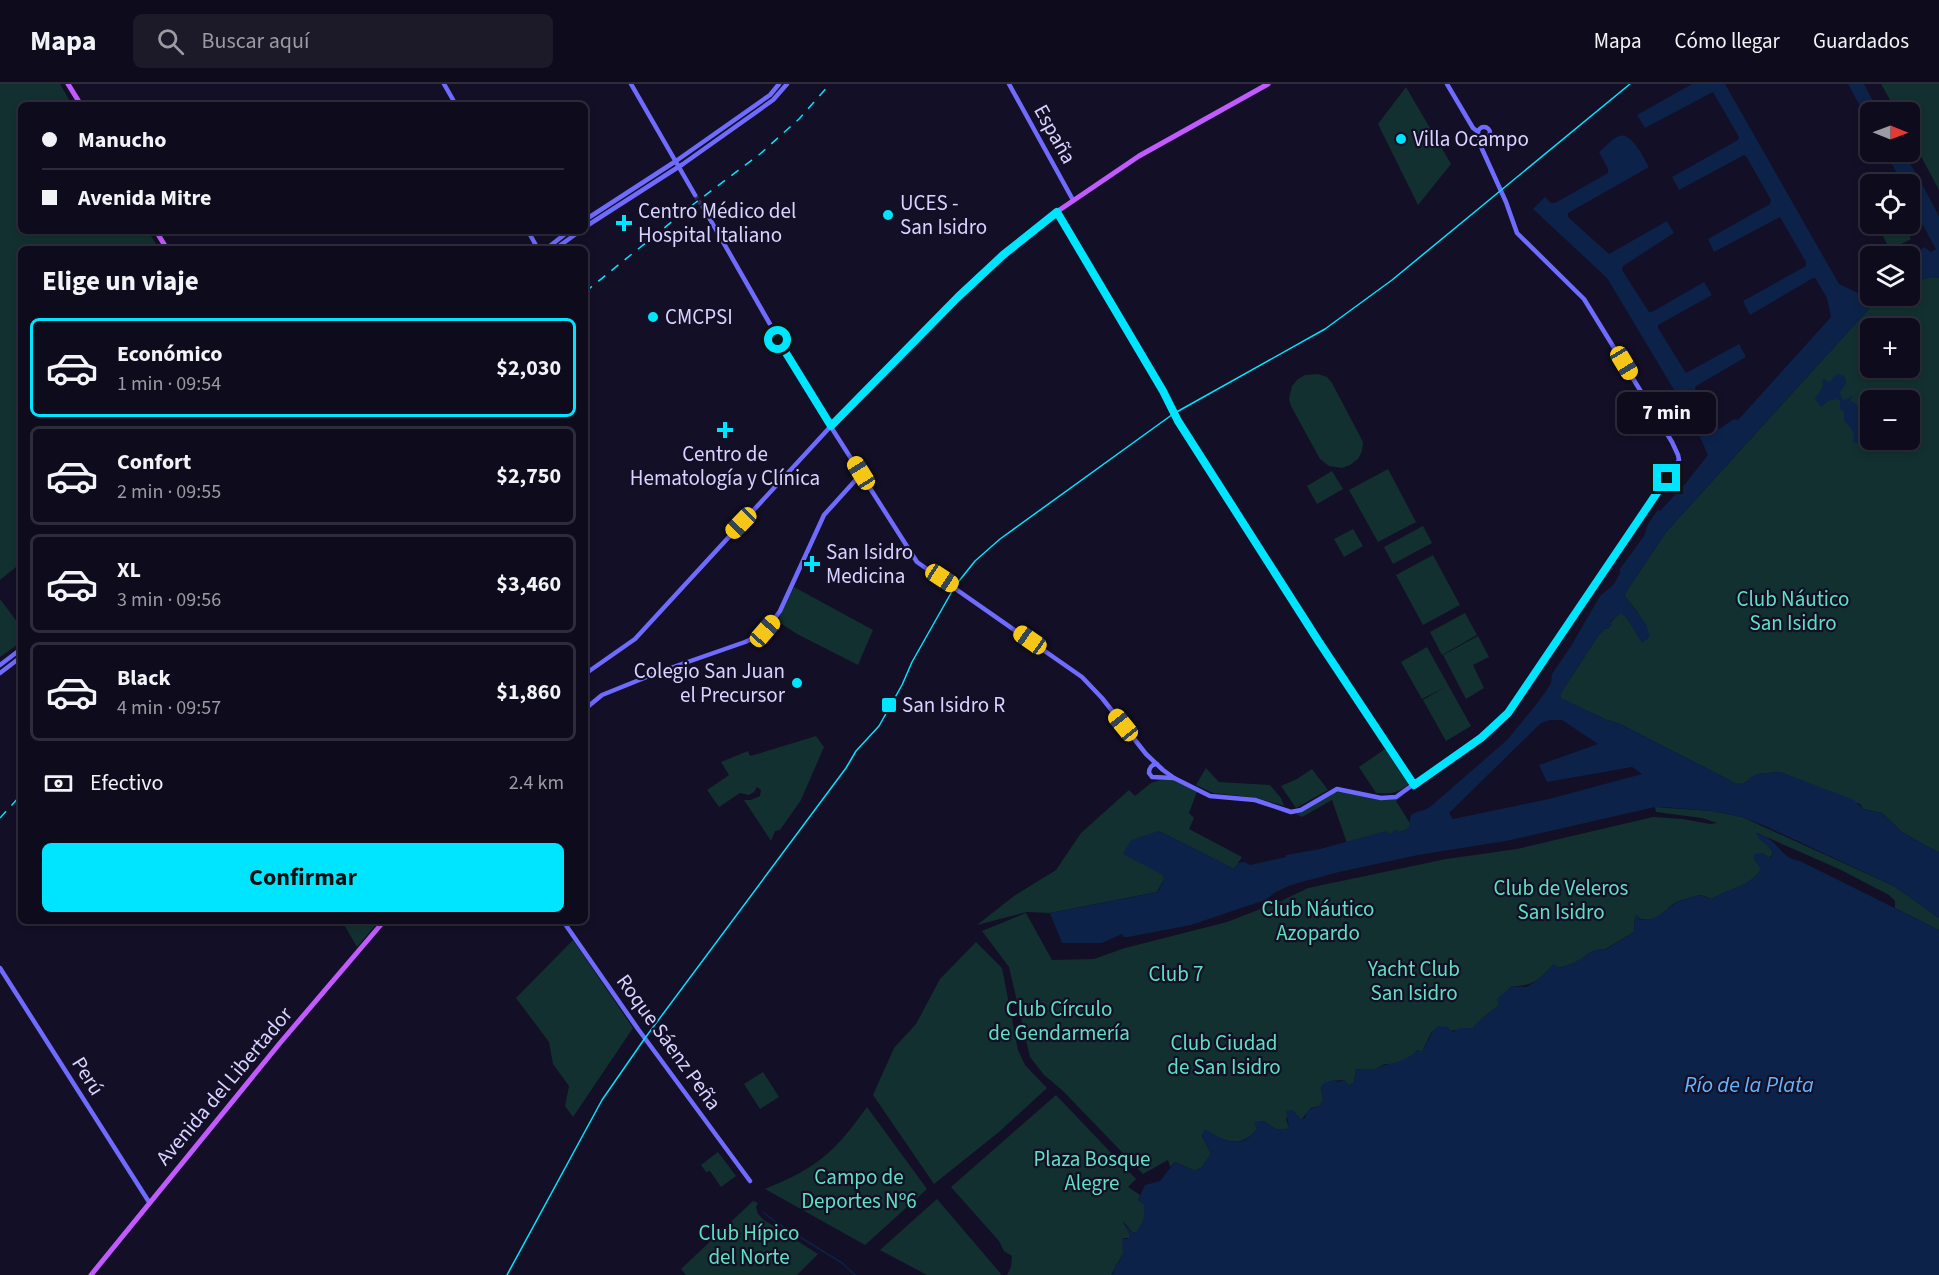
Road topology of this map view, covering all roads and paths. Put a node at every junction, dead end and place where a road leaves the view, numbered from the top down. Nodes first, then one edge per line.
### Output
1 (68, 84) edge
2 (444, 84) edge
3 (631, 84) edge
4 (779, 84) edge
5 (786, 84) edge
6 (1009, 84) edge
7 (1268, 84) edge
8 (1447, 84) edge
9 (79, 102) edge
10 (454, 102) edge
11 (676, 161) junction
12 (679, 166) junction
13 (696, 195) tunnel mouth
14 (1072, 200) junction
15 (703, 207) tunnel mouth
16 (1057, 212) junction
17 (588, 218) edge
18 (588, 225) edge
19 (565, 234) edge
20 (576, 234) edge
21 (550, 246) edge
22 (559, 246) edge
23 (831, 426) junction
24 (861, 473) junction
25 (18, 651) edge
26 (18, 659) edge
27 (0, 665) edge
28 (588, 672) edge
29 (0, 673) edge
30 (588, 707) edge
31 (1146, 754) junction
32 (1158, 764) junction
33 (1150, 768) junction
34 (1163, 770) junction
35 (1159, 778) junction
36 (1174, 778) junction
37 (1414, 785) junction
38 (381, 924) edge
39 (565, 924) edge
40 (0, 968) edge
41 (750, 1181) dead end
42 (149, 1202) junction
43 (92, 1275) edge

1 - 9 main road
2 - 10 street
3 - 11 street
4 - 11 street
5 - 12 street
6 - 14 street, España
7 - 14 main road
8 - 37 street
11 - 12 street
11 - 17 street
12 - 13 street
12 - 18 street
14 - 16 main road
15 - 23 street
16 - 23 main road
16 - 37 street
19 - 21 street
20 - 22 street
23 - 24 street
23 - 28 street
24 - 30 street
24 - 31 street
25 - 27 street
26 - 29 street
31 - 32 street
31 - 33 street
32 - 33 street
32 - 34 street
33 - 35 street
34 - 35 street
34 - 36 street
35 - 36 street
36 - 37 street
38 - 42 main road, Avenida del Libertador
39 - 41 street, Roque Sáenz Peña
40 - 42 street, Perú
42 - 43 main road, Avenida del Libertador

